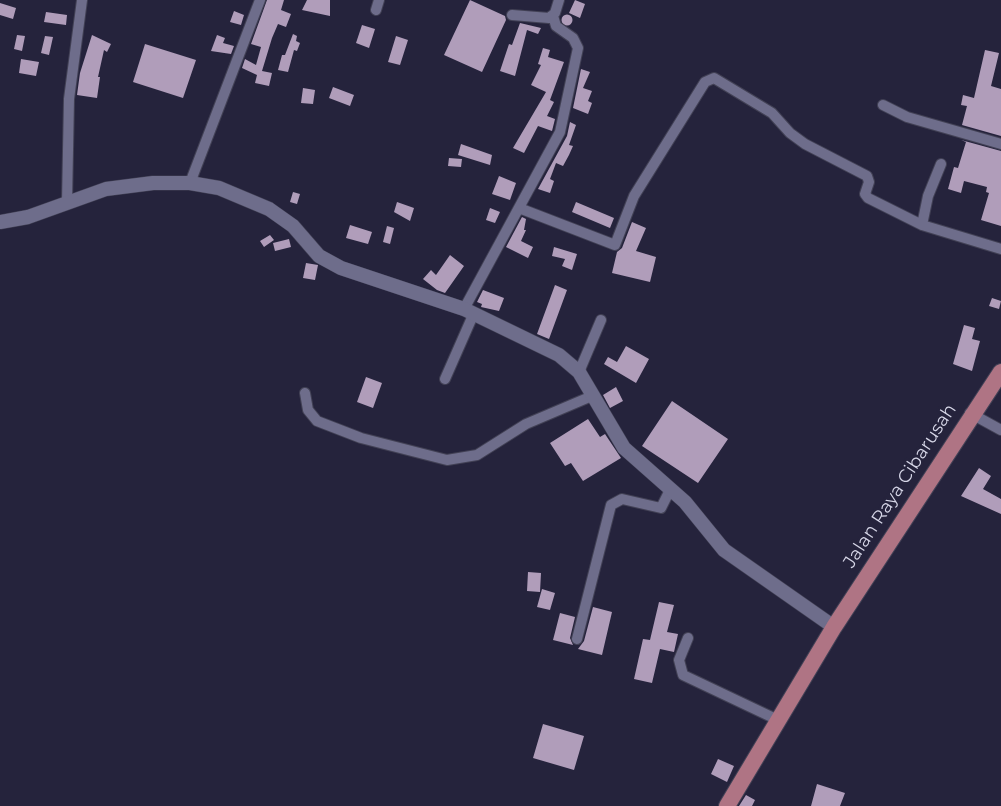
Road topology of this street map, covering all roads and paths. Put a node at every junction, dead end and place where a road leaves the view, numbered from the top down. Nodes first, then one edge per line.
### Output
1 (82, 0) edge
2 (261, 0) edge
3 (559, 0) edge
4 (512, 15) dead end
5 (553, 16) junction
6 (883, 105) dead end
7 (1001, 144) edge
8 (941, 164) dead end
9 (190, 183) junction
10 (68, 202) junction
11 (519, 208) junction
12 (0, 222) edge
13 (922, 225) junction
14 (1001, 249) edge
15 (469, 311) junction
16 (601, 320) dead end
17 (1001, 366) edge
18 (579, 372) junction
19 (1001, 372) edge
20 (445, 379) dead end
21 (305, 393) dead end
22 (592, 396) junction
23 (972, 414) junction
24 (1001, 430) edge
25 (670, 490) junction
26 (834, 627) junction
27 (688, 638) dead end
28 (577, 639) dead end
29 (778, 720) junction
30 (727, 806) edge

1 - 10 street
2 - 9 street
3 - 5 street
4 - 5 street
5 - 11 street
6 - 7 street
8 - 13 street
9 - 10 street
9 - 15 street
10 - 12 street
11 - 13 street
11 - 15 street
13 - 14 street
15 - 18 street
15 - 20 street
16 - 18 street
17 - 23 main road, Jalan Raya Cibarusah
18 - 22 street
19 - 23 main road, Jalan Raya Cibarusah
21 - 22 street
22 - 25 street
23 - 24 street
23 - 26 main road, Jalan Raya Cibarusah
25 - 26 street
25 - 28 street
26 - 29 main road, Jalan Raya Cibarusah
27 - 29 street
29 - 30 main road, Jalan Raya Cibarusah

